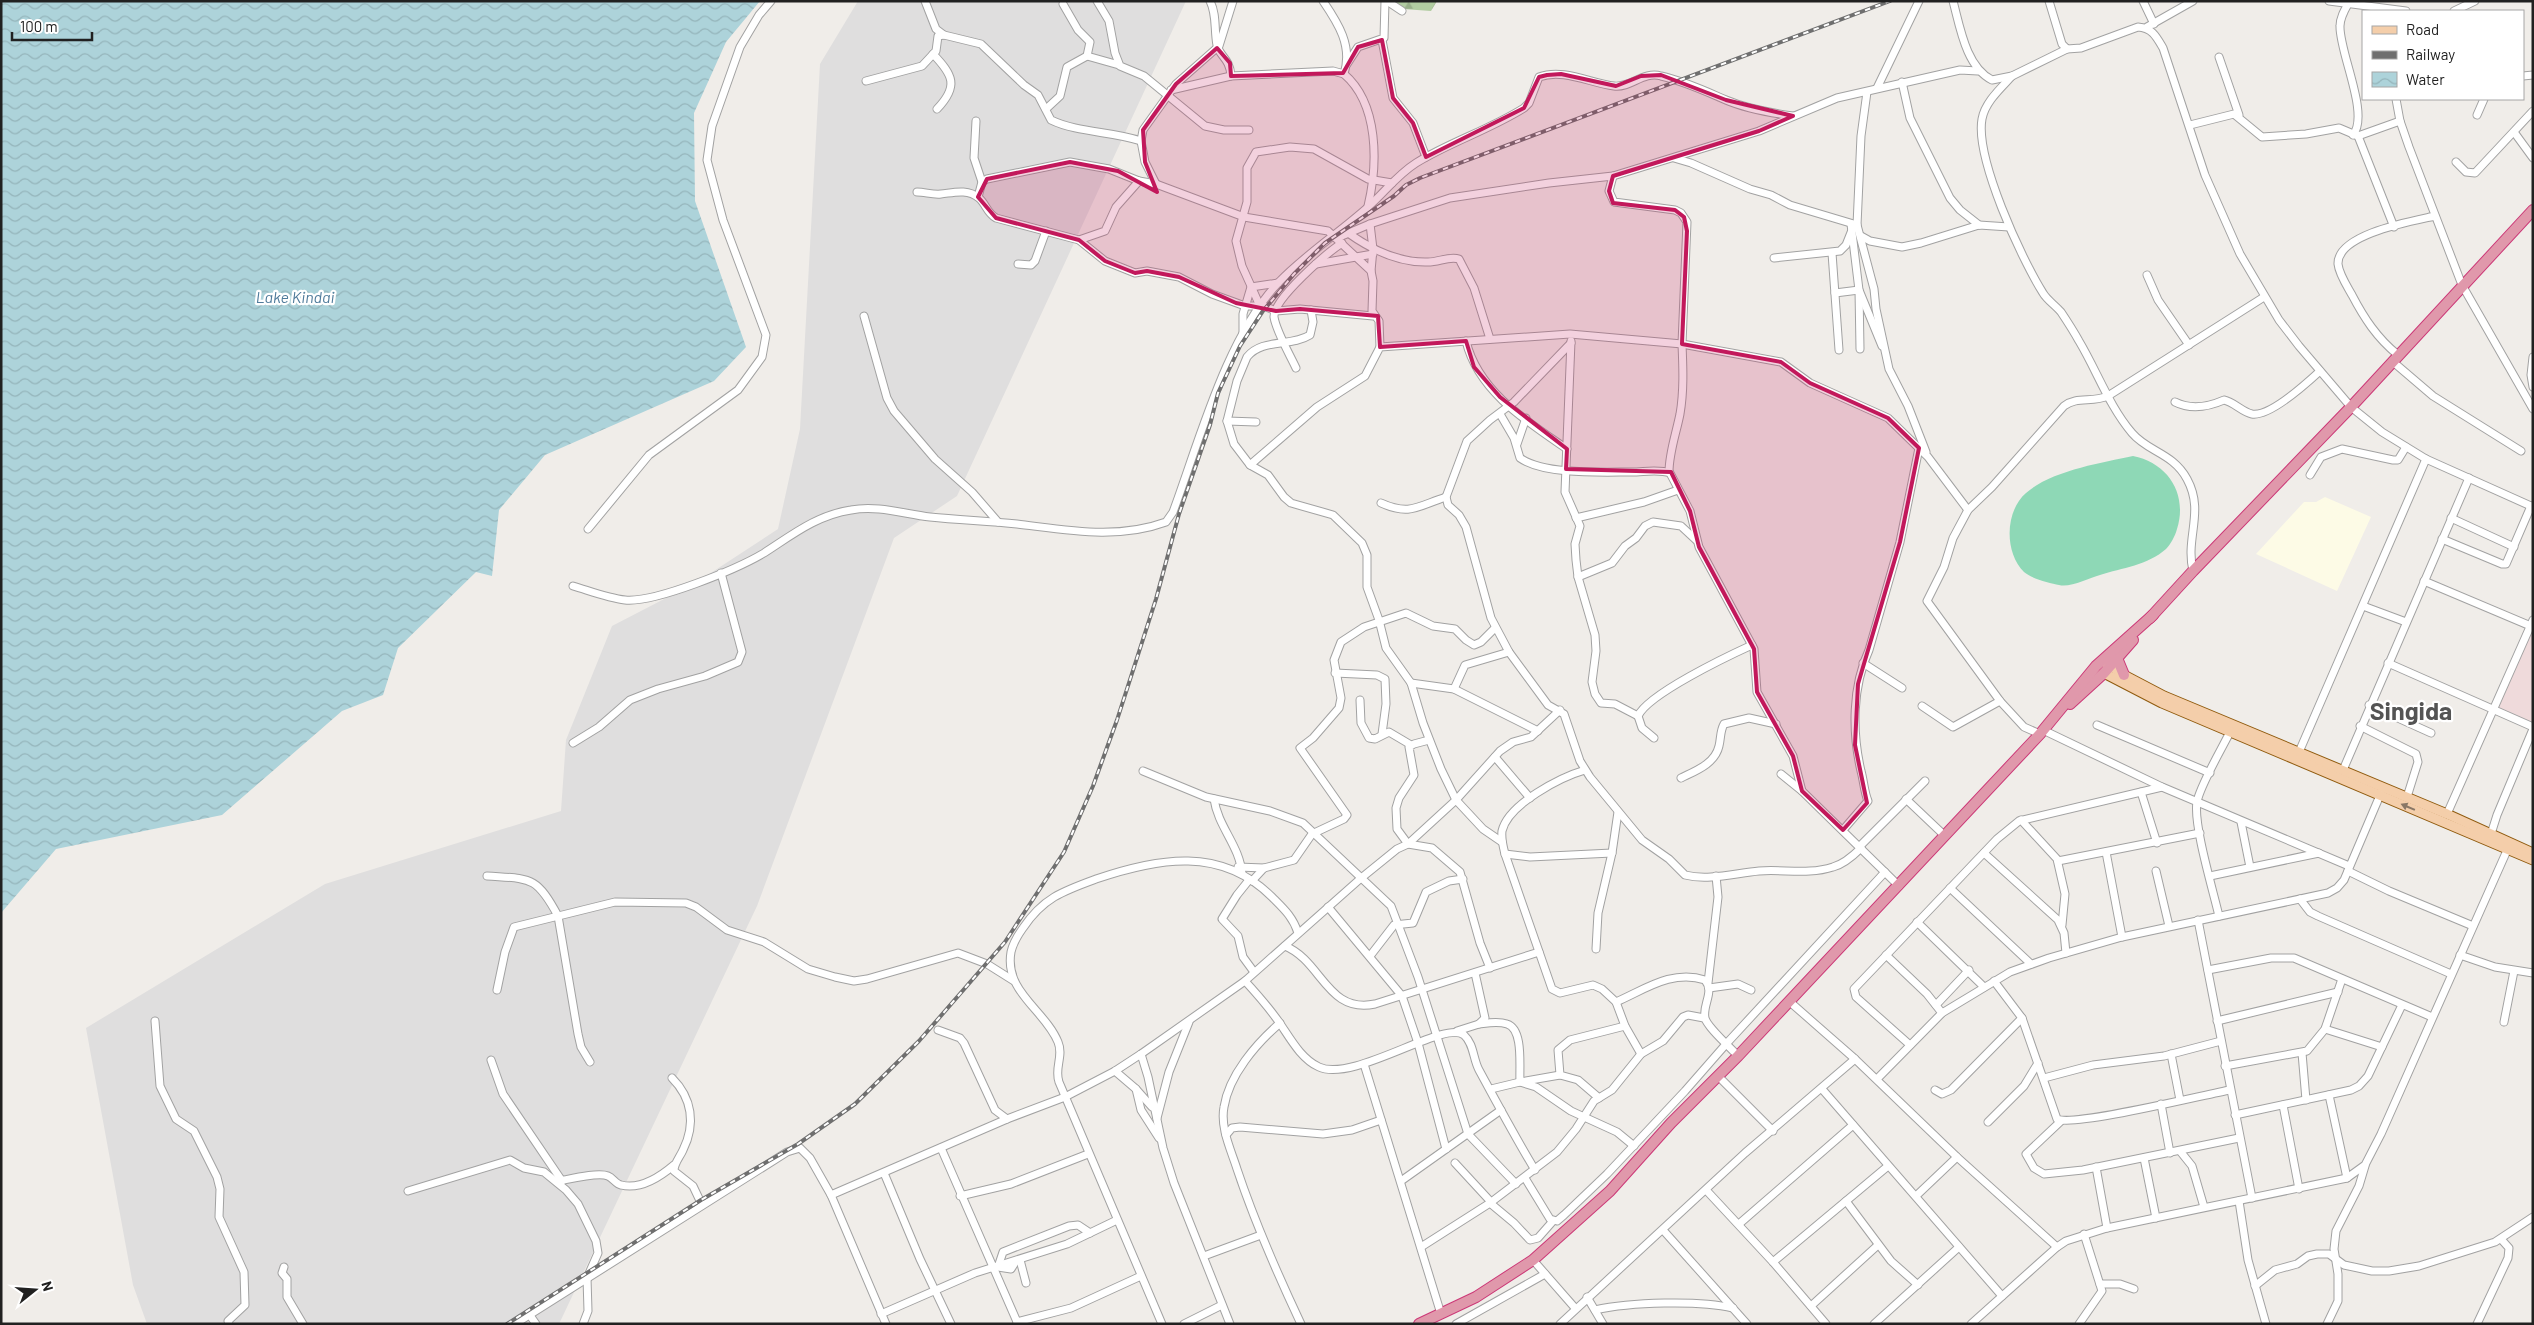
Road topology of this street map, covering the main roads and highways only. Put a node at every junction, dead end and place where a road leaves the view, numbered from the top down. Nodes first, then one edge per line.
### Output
1 (2533, 210) edge
2 (2108, 664) junction
3 (2124, 675) joint
4 (2232, 729) junction
5 (2382, 791) junction
6 (2509, 847) junction
7 (2533, 853) edge
8 (2533, 860) edge
9 (1419, 1324) edge

1 - 2 highway
2 - 3 highway
2 - 4 main road
2 - 9 highway
3 - 4 main road
4 - 5 main road
4 - 5 main road
6 -> 5 main road
5 - 6 main road
6 - 7 main road
6 - 8 main road

